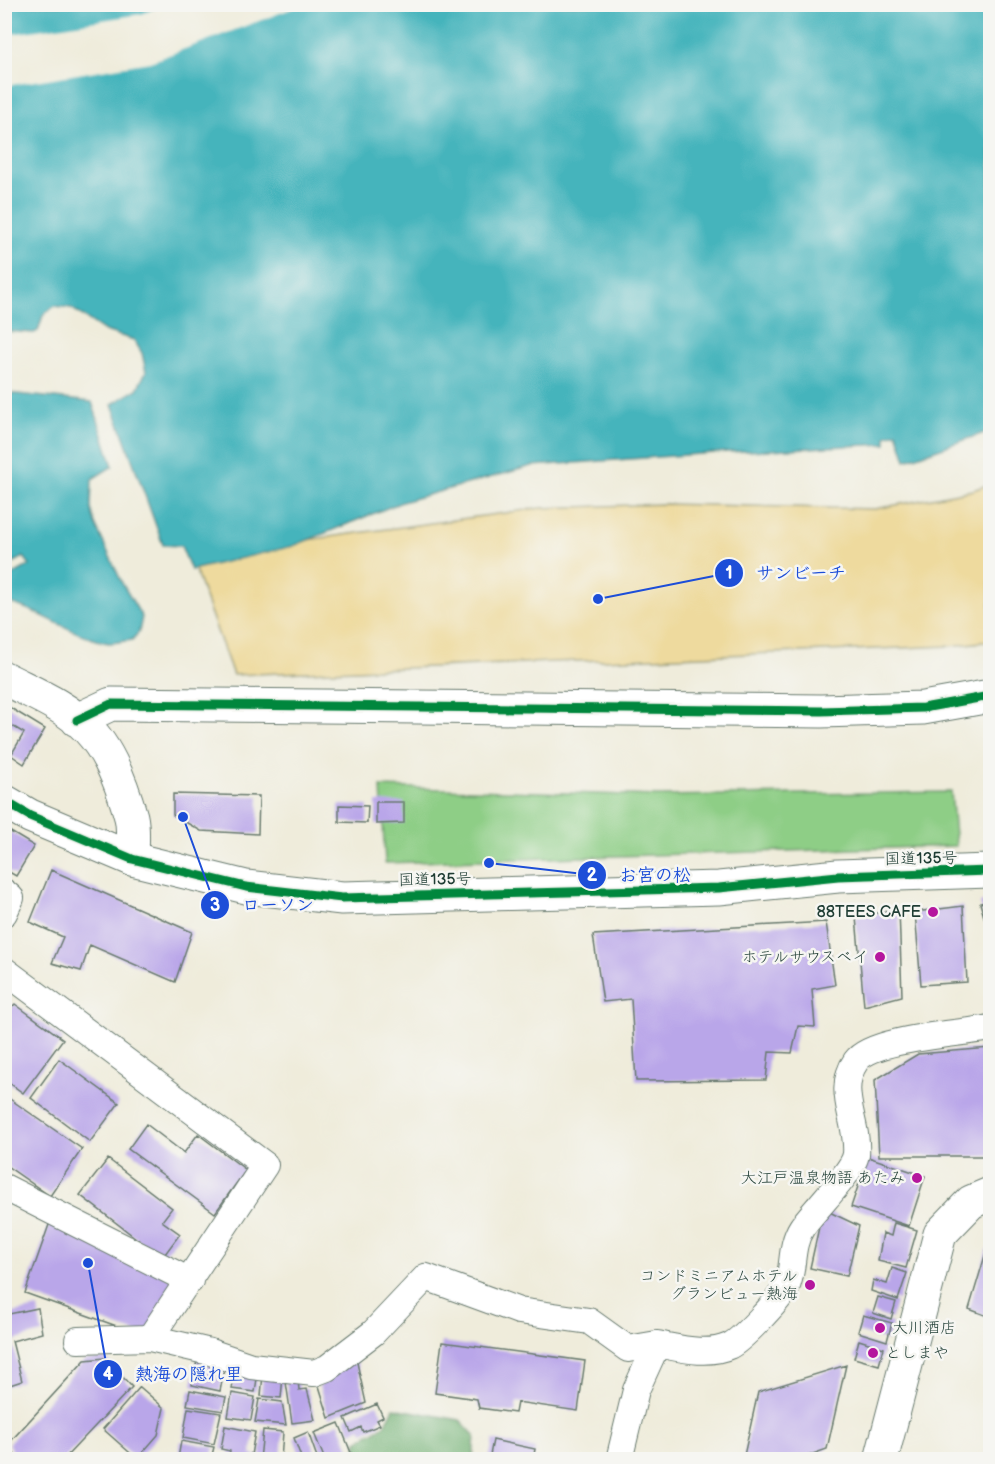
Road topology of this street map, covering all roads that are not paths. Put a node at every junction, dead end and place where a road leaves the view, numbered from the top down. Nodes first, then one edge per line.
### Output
1 (4, 678) edge
2 (990, 696) edge
3 (77, 720) junction
4 (4, 801) edge
5 (132, 859) junction
6 (990, 871) edge
7 (4, 892) edge
8 (4, 913) edge
9 (4, 970) edge
10 (990, 1028) edge
11 (4, 1187) edge
12 (990, 1194) edge
13 (190, 1281) junction
14 (150, 1338) junction
15 (78, 1340) dead end
16 (657, 1344) junction
17 (619, 1460) edge
18 (881, 1460) edge

1 - 3 main road
2 - 3 main road
3 - 5 main road
4 - 5 main road, 国道135号
5 - 6 main road, 国道135号
7 - 8 street
9 - 13 street
10 - 16 street
11 - 13 street
12 - 18 main road
13 - 14 street
14 - 15 street
14 - 16 street
16 - 17 street

